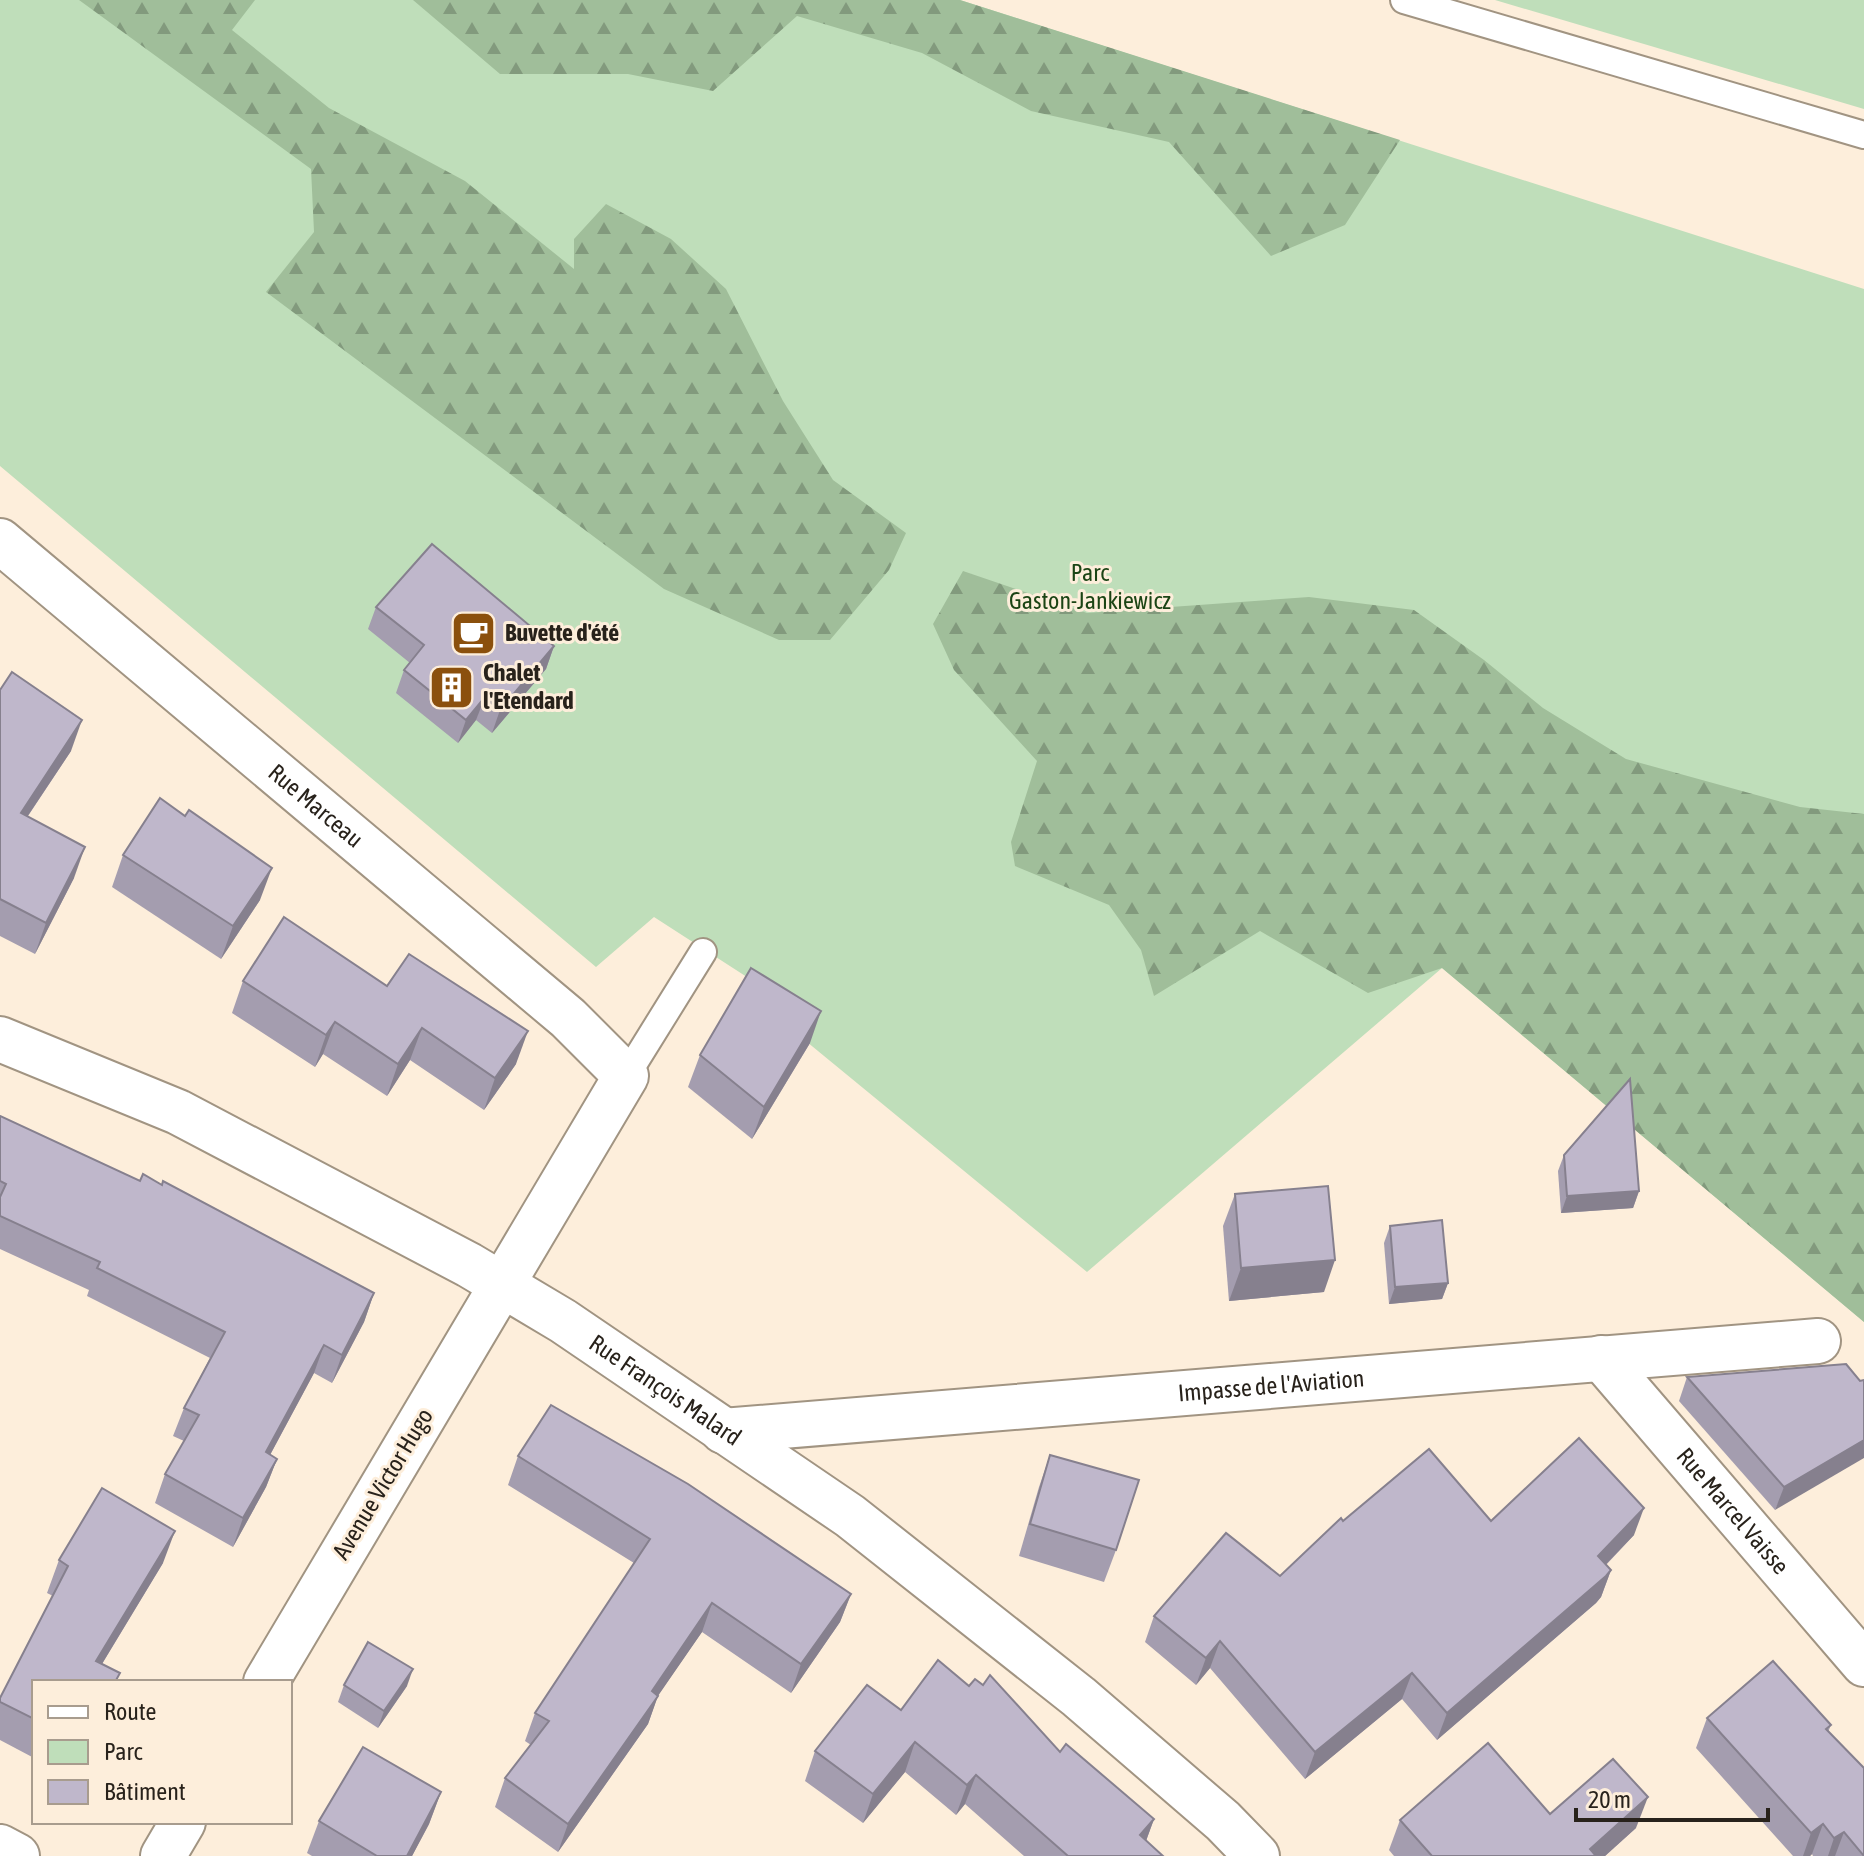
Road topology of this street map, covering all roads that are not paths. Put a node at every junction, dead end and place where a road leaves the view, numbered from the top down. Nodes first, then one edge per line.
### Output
1 (1404, 0) edge
2 (1864, 135) edge
3 (0, 541) edge
4 (703, 952) dead end
5 (0, 1039) edge
6 (626, 1076) junction
7 (501, 1285) junction
8 (1818, 1341) dead end
9 (1601, 1358) junction
10 (723, 1431) junction
11 (1864, 1664) edge
12 (267, 1680) edge
13 (182, 1824) edge
14 (0, 1847) edge
15 (17, 1856) edge
16 (163, 1856) edge
17 (1257, 1856) edge

1 - 2 lane
3 - 6 street, Rue Marceau
4 - 6 lane
5 - 7 street, Rue François Malard
6 - 7 street, Avenue Victor Hugo
7 - 10 street, Rue François Malard
7 - 12 street, Avenue Victor Hugo
8 - 9 street, Impasse de l'Aviation
9 - 10 street, Impasse de l'Aviation
9 - 11 street, Rue Marcel Vaisse
10 - 17 street, Rue François Malard
13 - 16 street
14 - 15 street

